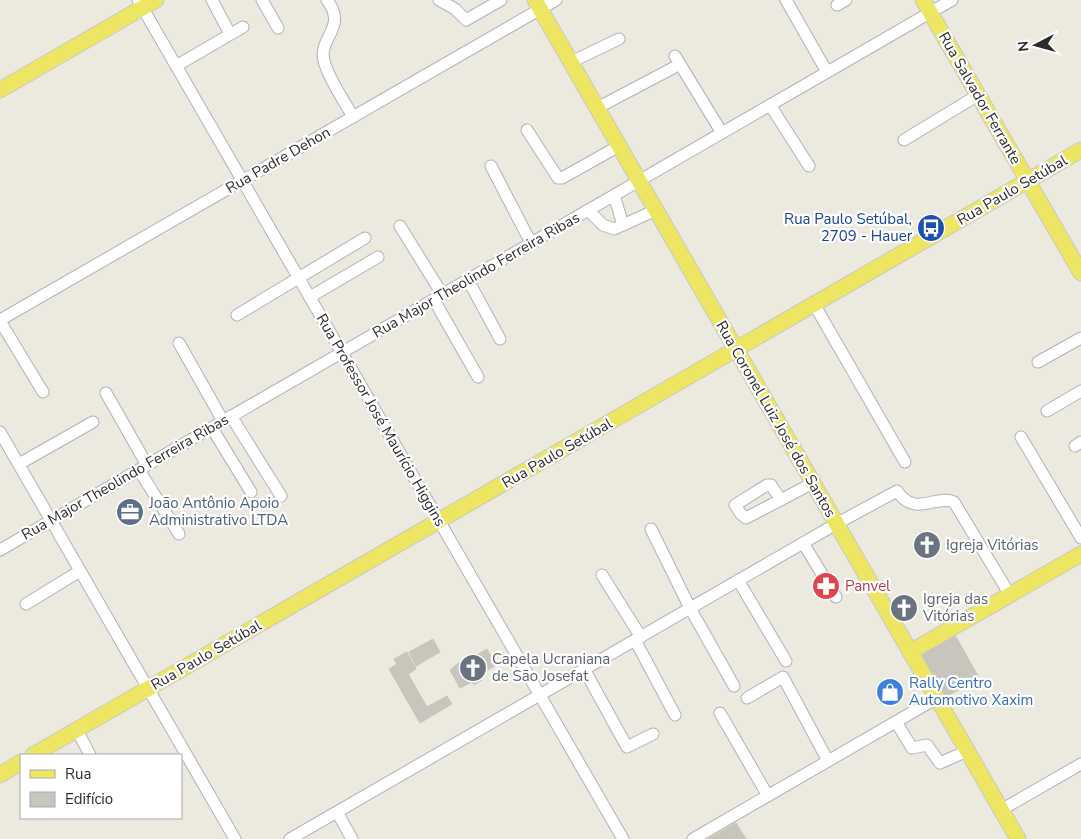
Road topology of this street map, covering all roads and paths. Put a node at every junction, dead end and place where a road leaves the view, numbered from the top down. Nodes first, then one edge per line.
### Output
1 (212, 0) edge
2 (262, 0) edge
3 (327, 0) edge
4 (439, 0) edge
5 (500, 0) edge
6 (556, 0) edge
7 (786, 0) edge
8 (952, 0) edge
9 (146, 2) edge
10 (537, 4) edge
11 (927, 6) edge
12 (243, 27) dead end
13 (278, 28) dead end
14 (230, 34) junction
15 (619, 39) dead end
16 (571, 62) junction
17 (176, 66) junction
18 (827, 72) junction
19 (0, 90) edge
20 (978, 95) junction
21 (770, 105) junction
22 (597, 108) junction
23 (353, 117) junction
24 (527, 130) dead end
25 (722, 133) junction
26 (904, 140) dead end
27 (619, 146) junction
28 (1081, 150) edge
29 (491, 166) dead end
30 (810, 166) dead end
31 (242, 180) junction
32 (639, 181) junction
33 (1027, 181) junction
34 (614, 195) junction
35 (588, 210) junction
36 (656, 210) junction
37 (623, 225) junction
38 (400, 226) dead end
39 (365, 238) dead end
40 (531, 243) junction
41 (378, 257) dead end
42 (1081, 273) edge
43 (299, 278) junction
44 (468, 280) junction
45 (310, 297) junction
46 (438, 297) junction
47 (814, 304) junction
48 (238, 315) dead end
49 (0, 321) edge
50 (1081, 338) edge
51 (500, 339) dead end
52 (179, 343) dead end
53 (736, 349) junction
54 (342, 352) junction
55 (1038, 362) dead end
56 (478, 377) dead end
57 (1081, 391) edge
58 (43, 392) dead end
59 (106, 393) dead end
60 (1046, 411) dead end
61 (227, 419) junction
62 (93, 422) dead end
63 (212, 428) junction
64 (0, 432) edge
65 (1020, 437) dead end
66 (905, 462) dead end
67 (19, 464) junction
68 (143, 467) junction
69 (813, 483) junction
70 (251, 492) dead end
71 (281, 496) dead end
72 (781, 500) dead end
73 (51, 520) junction
74 (439, 521) junction
75 (836, 524) junction
76 (651, 529) dead end
77 (179, 534) dead end
78 (1081, 538) edge
79 (803, 543) junction
80 (0, 550) edge
81 (1081, 554) edge
82 (82, 574) junction
83 (602, 575) dead end
84 (738, 580) junction
85 (1010, 595) junction
86 (836, 597) dead end
87 (29, 606) dead end
88 (690, 608) junction
89 (638, 638) junction
90 (910, 652) junction
91 (786, 661) dead end
92 (584, 669) junction
93 (734, 686) dead end
94 (148, 689) junction
95 (540, 695) junction
96 (747, 698) dead end
97 (937, 698) junction
98 (720, 713) dead end
99 (675, 715) dead end
100 (896, 722) junction
101 (77, 730) junction
102 (653, 734) dead end
103 (967, 751) junction
104 (35, 754) edge
105 (89, 754) edge
106 (828, 761) junction
107 (20, 763) edge
108 (1081, 764) edge
109 (0, 774) edge
110 (768, 796) junction
111 (1001, 810) junction
112 (337, 812) junction
113 (235, 839) edge
114 (290, 839) edge
115 (352, 839) edge
116 (623, 839) edge
117 (693, 839) edge
118 (1018, 839) edge

1 - 14 street
2 - 13 street
3 - 23 street
4 - 5 street
6 - 10 street, Rua Padre Dehon
7 - 18 street
8 - 11 street, Rua Major Theolindo Ferreira Ribas
9 - 17 street, Rua Professor José Maurício Higgins
9 - 19 main road
10 - 16 main road, Rua Coronel Luiz José dos Santos
10 - 23 street, Rua Padre Dehon
11 - 18 street, Rua Major Theolindo Ferreira Ribas
11 - 20 main road, Rua Salvador Ferrante
12 - 14 street
14 - 17 street
15 - 16 street
16 - 22 main road, Rua Coronel Luiz José dos Santos
17 - 31 street, Rua Professor José Maurício Higgins
18 - 21 street, Rua Major Theolindo Ferreira Ribas
20 - 26 street
20 - 33 main road, Rua Salvador Ferrante
21 - 25 street, Rua Major Theolindo Ferreira Ribas
21 - 30 street
22 - 25 street
22 - 27 main road, Rua Coronel Luiz José dos Santos
23 - 31 street, Rua Padre Dehon
24 - 27 street
25 - 32 street, Rua Major Theolindo Ferreira Ribas
27 - 32 main road, Rua Coronel Luiz José dos Santos
28 - 33 main road, Rua Paulo Setúbal
29 - 40 street
31 - 43 street, Rua Professor José Maurício Higgins
31 - 49 street, Rua Padre Dehon
32 - 34 street, Rua Major Theolindo Ferreira Ribas
32 - 36 main road, Rua Coronel Luiz José dos Santos
33 - 42 main road, Rua Salvador Ferrante
33 - 47 main road, Rua Paulo Setúbal
34 - 35 street, Rua Major Theolindo Ferreira Ribas
34 - 37 street
35 - 37 street
35 - 40 street, Rua Major Theolindo Ferreira Ribas
36 - 37 street
36 - 53 main road, Rua Coronel Luiz José dos Santos
38 - 46 street
39 - 43 street
40 - 44 street, Rua Major Theolindo Ferreira Ribas
41 - 45 street
43 - 45 street, Rua Professor José Maurício Higgins
43 - 48 street
44 - 46 street, Rua Major Theolindo Ferreira Ribas
44 - 51 street
45 - 54 street, Rua Professor José Maurício Higgins
46 - 54 street, Rua Major Theolindo Ferreira Ribas
46 - 56 street
47 - 53 main road, Rua Paulo Setúbal
47 - 66 street
49 - 58 street
50 - 55 street
52 - 61 street
53 - 69 main road, Rua Coronel Luiz José dos Santos
53 - 74 main road, Rua Paulo Setúbal
54 - 61 street, Rua Major Theolindo Ferreira Ribas
54 - 74 street, Rua Professor José Maurício Higgins
57 - 60 street
59 - 68 street
61 - 63 street, Rua Major Theolindo Ferreira Ribas
61 - 71 street
62 - 67 street
63 - 68 street, Rua Major Theolindo Ferreira Ribas
63 - 70 street
64 - 67 street
65 - 78 street
67 - 73 street
68 - 73 street, Rua Major Theolindo Ferreira Ribas
68 - 77 street
69 - 72 street
69 - 75 main road, Rua Coronel Luiz José dos Santos
73 - 80 street, Rua Major Theolindo Ferreira Ribas
73 - 82 street
74 - 94 main road, Rua Paulo Setúbal
74 - 95 street, Rua Professor José Maurício Higgins
75 - 79 street
75 - 85 street
75 - 90 main road, Rua Coronel Luiz José dos Santos
76 - 88 street
79 - 84 street
79 - 86 street
81 - 85 main road
82 - 87 street
82 - 94 street
83 - 89 street
84 - 88 street
84 - 91 street
85 - 90 main road
88 - 89 street
88 - 93 street
89 - 92 street
89 - 99 street
90 - 97 main road, Rua Coronel Luiz José dos Santos
92 - 95 street
92 - 102 street
94 - 101 main road, Rua Paulo Setúbal
94 - 113 street
95 - 112 street
95 - 116 street, Rua Professor José Maurício Higgins
96 - 106 street
97 - 100 street
97 - 103 main road, Rua Coronel Luiz José dos Santos
98 - 110 street
100 - 103 street
100 - 106 street
101 - 104 main road, Rua Paulo Setúbal
101 - 105 street
103 - 111 main road, Rua Coronel Luiz José dos Santos
106 - 110 street
107 - 109 main road
108 - 111 street
110 - 117 street
111 - 118 main road, Rua Coronel Luiz José dos Santos
112 - 114 street
112 - 115 street

